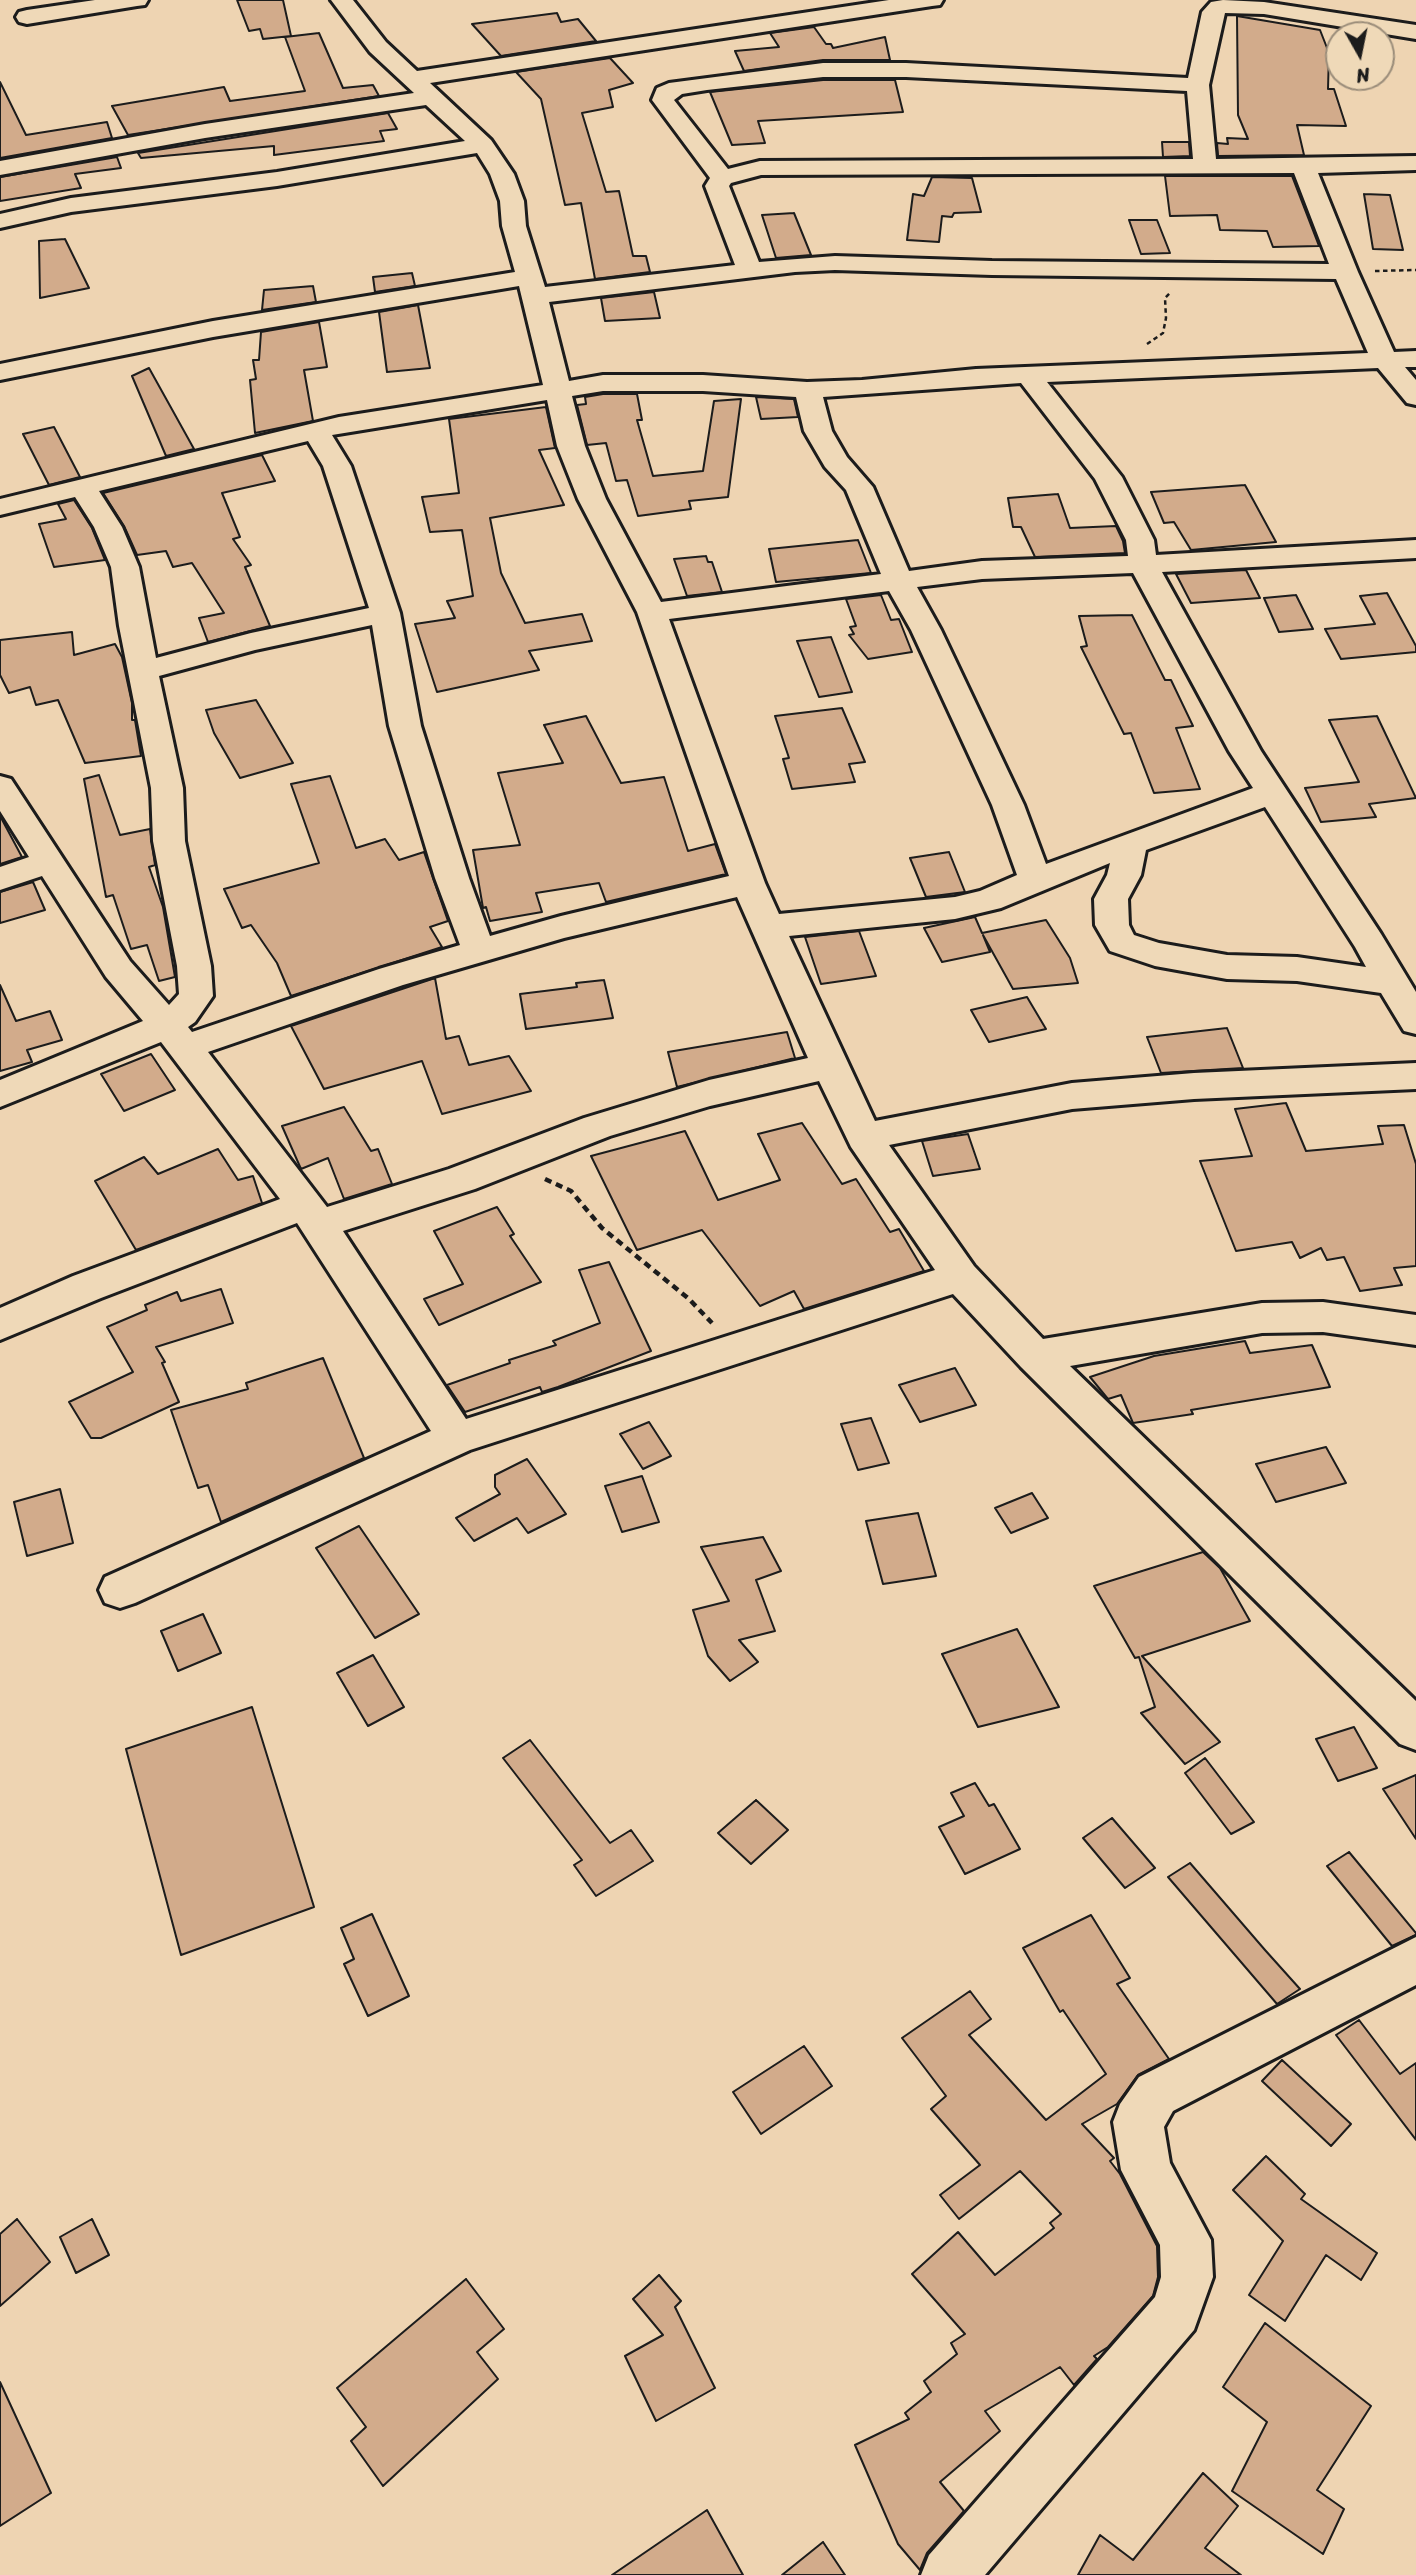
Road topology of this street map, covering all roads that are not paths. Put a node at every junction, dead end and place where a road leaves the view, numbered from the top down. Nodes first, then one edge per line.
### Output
1 (137, 0) edge
2 (342, 0) edge
3 (932, 0) edge
4 (27, 17) dead end
5 (1416, 32) edge
6 (1198, 85) junction
7 (421, 88) junction
8 (483, 145) junction
9 (1416, 163) edge
10 (1205, 166) junction
11 (1303, 166) junction
12 (0, 168) edge
13 (722, 178) junction
14 (0, 221) edge
15 (751, 271) junction
16 (1345, 272) junction
17 (532, 287) junction
18 (1384, 359) junction
19 (1416, 359) edge
20 (0, 372) edge
21 (1029, 376) junction
22 (558, 390) junction
23 (807, 390) junction
24 (1416, 397) edge
25 (316, 431) junction
26 (83, 488) junction
27 (0, 507) edge
28 (1416, 549) edge
29 (1143, 564) junction
30 (898, 580) junction
31 (652, 612) junction
32 (385, 613) junction
33 (143, 671) junction
34 (0, 786) edge
35 (1272, 793) junction
36 (1131, 844) junction
37 (48, 862) junction
38 (0, 879) edge
39 (1036, 880) junction
40 (748, 883) junction
41 (768, 927) junction
42 (480, 951) junction
43 (1392, 982) junction
44 (1416, 1022) edge
45 (176, 1037) junction
46 (829, 1066) junction
47 (1416, 1076) edge
48 (0, 1094) edge
49 (864, 1137) junction
50 (312, 1214) junction
51 (960, 1277) junction
52 (0, 1325) edge
53 (1416, 1330) edge
54 (1035, 1356) junction
55 (457, 1438) junction
56 (120, 1590) dead end
57 (1416, 1730) edge
58 (1416, 1960) edge
59 (949, 2575) edge

1 - 4 street
2 - 7 street
3 - 7 street
5 - 6 street
6 - 10 street
6 - 13 street
7 - 8 street
7 - 12 street
8 - 14 street
8 - 17 street
9 - 11 street
10 - 11 street
10 - 13 street
11 - 16 street
13 - 15 street
15 - 16 street
15 - 17 street
16 - 18 street
17 - 20 street
17 - 22 street
18 - 19 street
18 - 21 street
18 - 24 street
21 - 23 street
21 - 29 street
22 - 23 street
22 - 25 street
22 - 31 street
23 - 30 street
25 - 26 street
25 - 32 street
26 - 27 street
26 - 33 street
28 - 29 street
29 - 30 street
29 - 35 street
30 - 31 street
30 - 39 street
31 - 40 street
32 - 33 street
32 - 42 street
33 - 45 street
34 - 37 street
35 - 36 street
35 - 43 street
36 - 39 street
36 - 43 street
37 - 38 street
37 - 45 street
39 - 41 street
40 - 41 street
40 - 42 street
41 - 46 street
42 - 45 street
43 - 44 street
45 - 48 street
45 - 50 street
46 - 49 street
46 - 50 street
47 - 49 street
49 - 51 street
50 - 52 street
50 - 55 street
51 - 54 street
51 - 55 street
53 - 54 street
54 - 57 street
55 - 56 street
58 - 59 street

